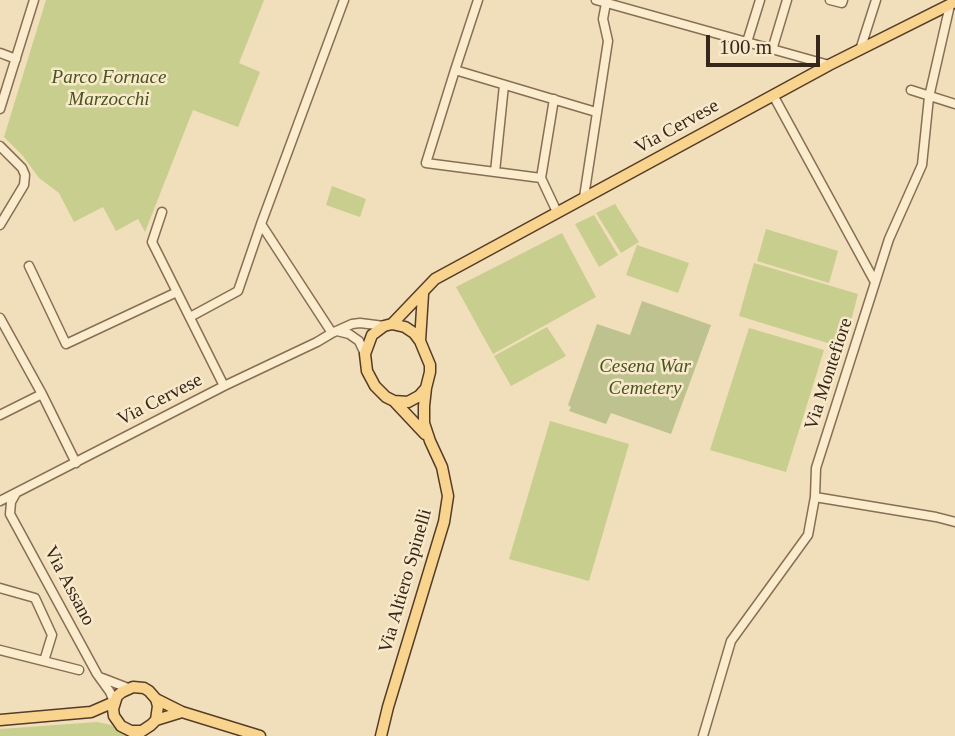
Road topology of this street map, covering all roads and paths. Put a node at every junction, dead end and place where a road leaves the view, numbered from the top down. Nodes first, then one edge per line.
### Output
1 (33, 0) edge
2 (344, 0) edge
3 (478, 0) edge
4 (596, 0) edge
5 (760, 0) edge
6 (787, 0) edge
7 (830, 0) edge
8 (843, 0) edge
9 (876, 0) edge
10 (606, 3) junction
11 (952, 4) edge
12 (747, 42) junction
13 (772, 50) junction
14 (860, 50) junction
15 (0, 53) edge
16 (16, 59) junction
17 (829, 65) junction
18 (455, 70) junction
19 (504, 85) junction
20 (911, 90) dead end
21 (773, 95) junction
22 (929, 97) junction
23 (554, 99) junction
24 (955, 104) edge
25 (0, 109) edge
26 (596, 112) junction
27 (0, 145) edge
28 (495, 172) junction
29 (541, 178) junction
30 (584, 197) junction
31 (163, 212) dead end
32 (557, 212) junction
33 (261, 224) junction
34 (0, 225) edge
35 (29, 266) dead end
36 (874, 282) junction
37 (177, 292) junction
38 (423, 293) junction
39 (190, 317) junction
40 (0, 318) edge
41 (388, 325) junction
42 (335, 332) junction
43 (420, 341) junction
44 (365, 354) junction
45 (224, 386) junction
46 (426, 387) junction
47 (43, 394) junction
48 (394, 401) junction
49 (0, 415) edge
50 (430, 441) junction
51 (76, 463) junction
52 (17, 492) junction
53 (815, 497) junction
54 (0, 503) edge
55 (10, 514) junction
56 (955, 522) edge
57 (0, 588) edge
58 (0, 650) edge
59 (44, 662) junction
60 (79, 670) dead end
61 (97, 674) junction
62 (106, 685) junction
63 (128, 688) junction
64 (156, 699) junction
65 (114, 702) junction
66 (95, 711) junction
67 (182, 712) junction
68 (0, 720) edge
69 (117, 722) junction
70 (153, 727) edge
71 (139, 734) edge
72 (380, 734) edge
73 (260, 736) edge
74 (703, 736) edge

1 - 16 street
2 - 33 street
3 - 18 street
4 - 10 street
5 - 12 street
6 - 13 street
7 - 8 street
9 - 14 street
10 - 12 street
10 - 26 street
11 - 14 main road, Via Cervese
11 - 22 street, Via Montefiore
12 - 13 street
13 - 17 street
14 - 17 main road, Via Cervese
15 - 16 street
16 - 25 street
17 - 21 main road, Via Cervese
18 - 19 street
18 - 28 street
19 - 23 street
19 - 28 street
20 - 22 street
21 - 30 main road, Via Cervese
21 - 36 street
22 - 24 street
22 - 36 street, Via Montefiore
23 - 26 street
23 - 29 street
26 - 30 street
27 - 34 street
28 - 29 street
29 - 32 street
30 - 32 main road, Via Cervese
31 - 37 street
32 - 38 main road, Via Cervese
33 - 39 street
33 - 42 street
35 - 37 street
36 - 53 street, Via Montefiore
37 - 39 street
38 - 41 main road, Via Cervese
38 - 43 main road
39 - 45 street
40 - 47 street
41 - 42 street, Via Cervese
41 - 43 main road
41 - 44 main road
42 - 44 street
42 - 45 street, Via Cervese
43 - 46 main road
44 - 48 main road
45 - 51 street, Via Cervese
46 - 48 main road
46 - 50 main road, Via Altiero Spinelli
47 - 49 street
47 - 51 street
48 - 50 main road, Via Altiero Spinelli
50 - 72 main road, Via Altiero Spinelli
51 - 52 street, Via Cervese
52 - 54 street, Via Cervese
52 - 55 street
53 - 56 street
53 - 74 street, Via Montefiore
54 - 55 street, Via Assano
55 - 61 street, Via Assano
57 - 59 street
58 - 59 street
59 - 60 street
61 - 62 street, Via Assano
61 - 63 street
62 - 65 street, Via Assano
62 - 66 street
63 - 64 main road
63 - 65 main road
64 - 67 main road
64 - 70 main road
65 - 66 main road
65 - 69 main road
66 - 68 main road
66 - 69 main road
67 - 70 main road
67 - 73 main road
69 - 71 main road
70 - 71 main road

